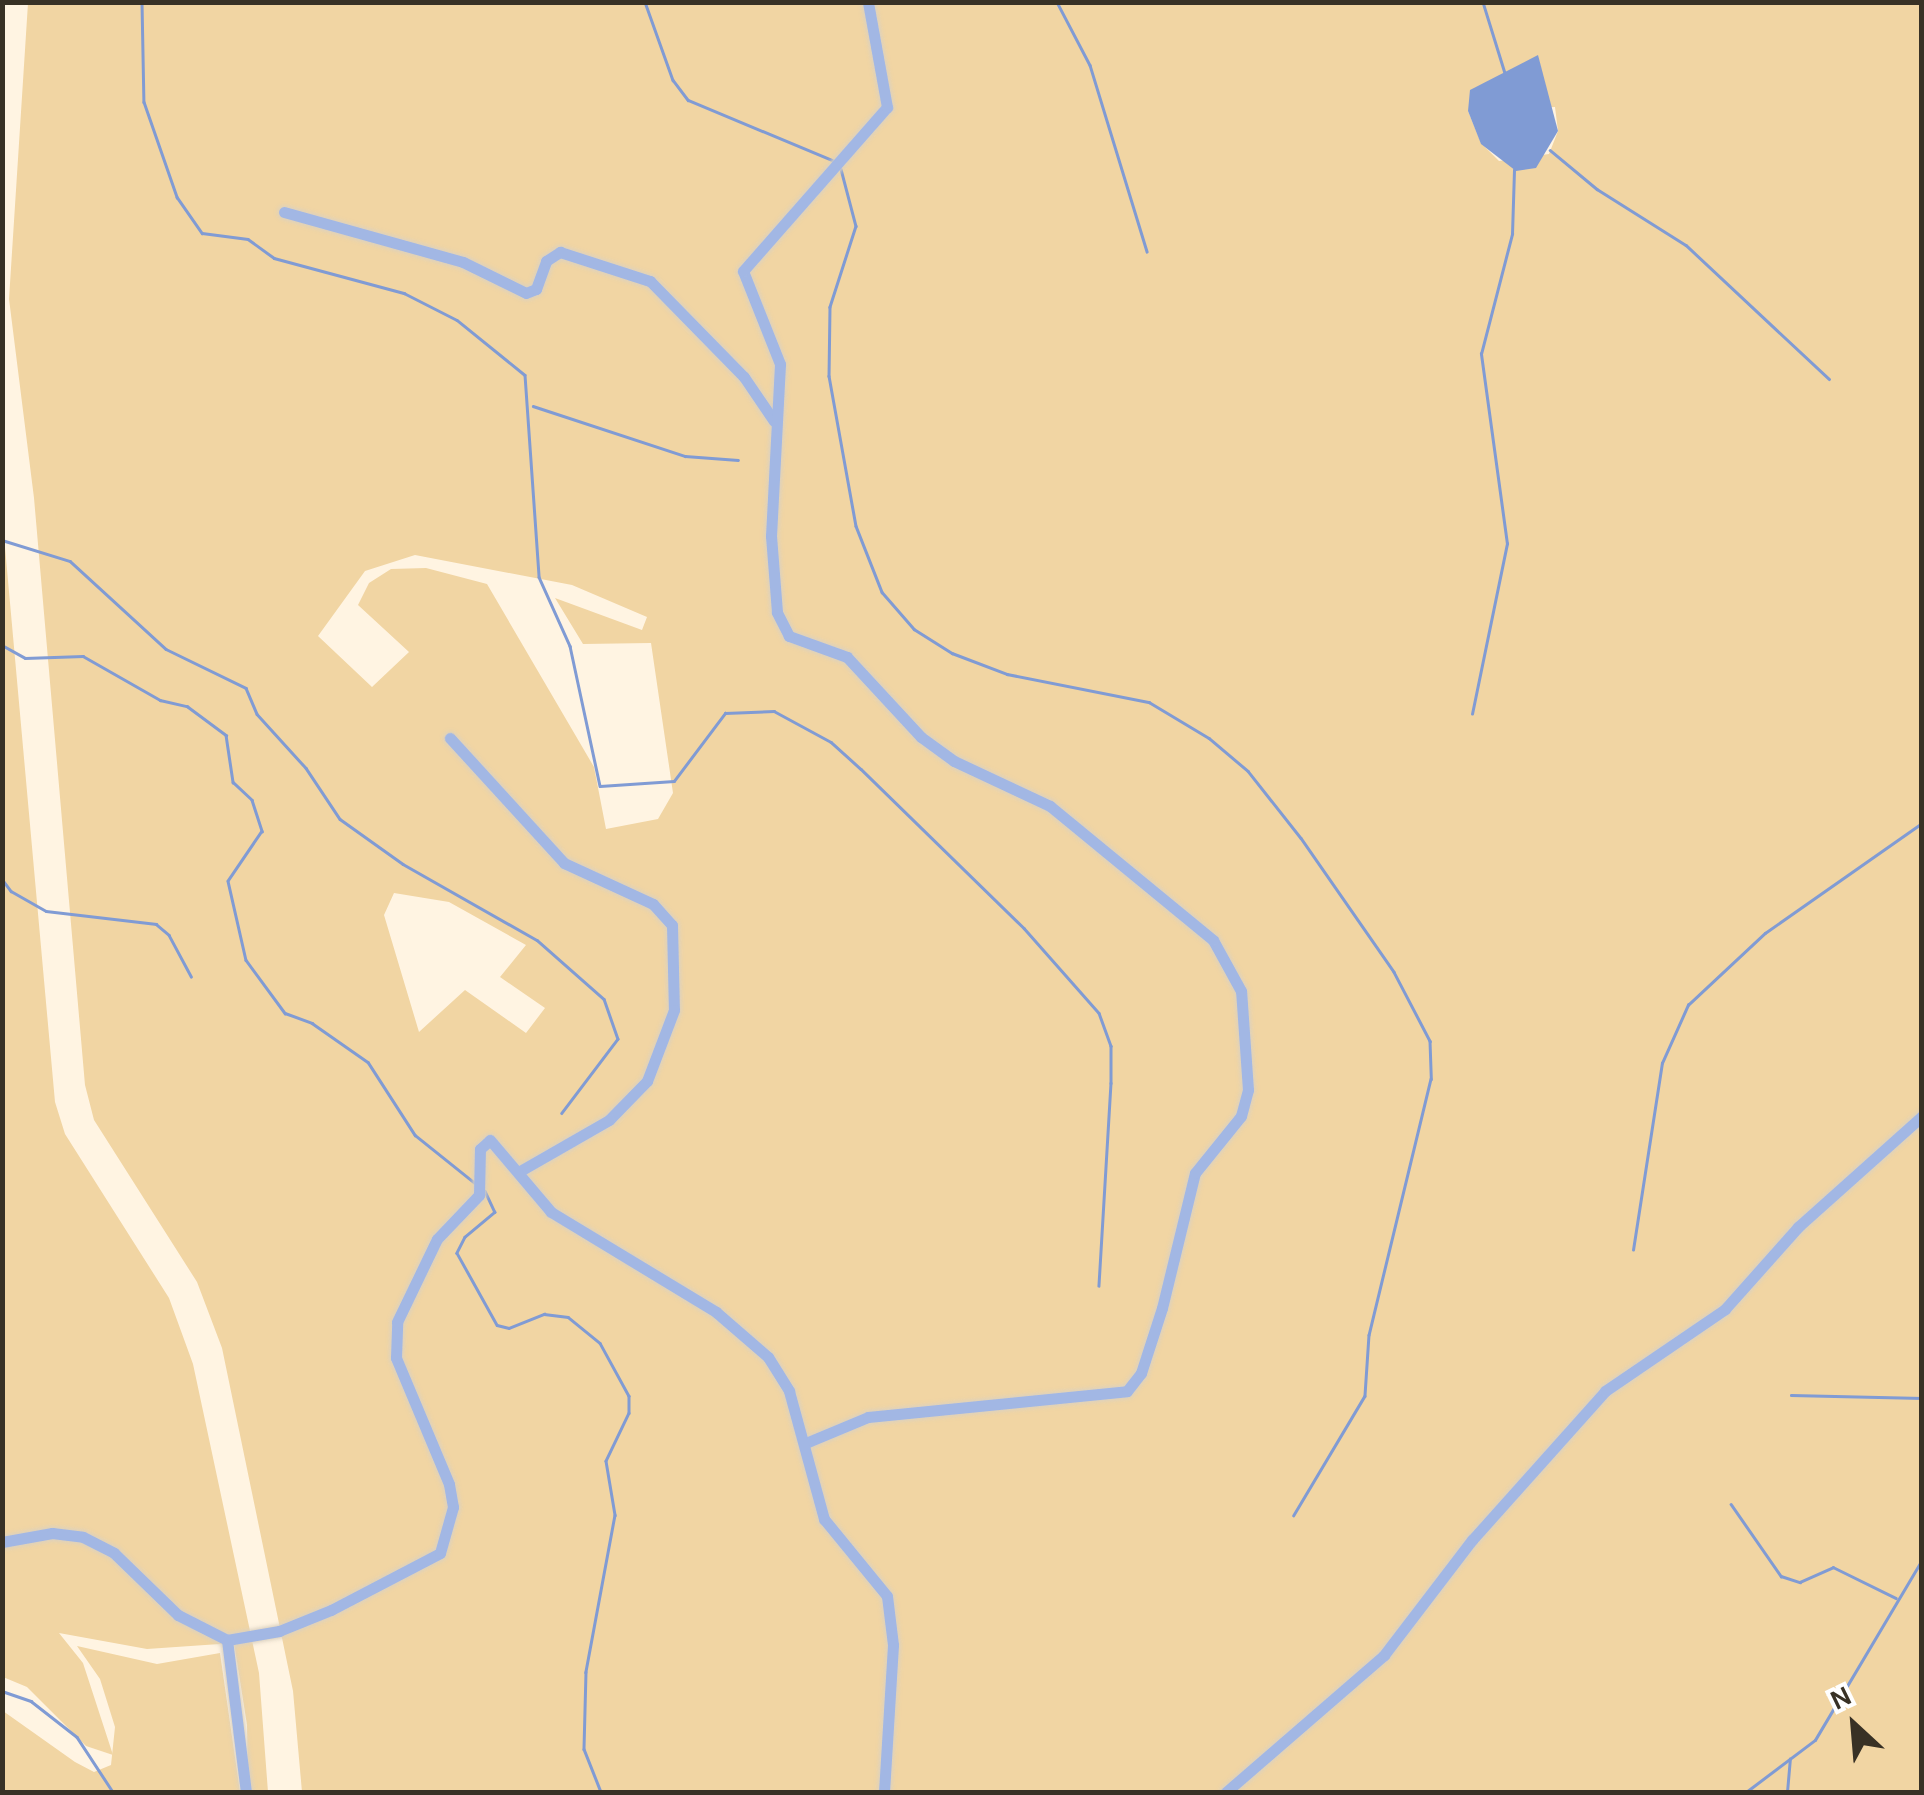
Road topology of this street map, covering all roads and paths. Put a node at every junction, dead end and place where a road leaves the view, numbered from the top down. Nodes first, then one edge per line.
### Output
1 (868, 2) edge
2 (284, 212) dead end
3 (774, 421) junction
4 (450, 738) dead end
5 (1922, 1116) edge
6 (520, 1171) junction
7 (808, 1442) junction
8 (2, 1542) edge
9 (227, 1640) junction
10 (246, 1792) edge
11 (884, 1792) edge
12 (1226, 1792) edge

1 - 3 street
2 - 3 street
3 - 7 street
4 - 6 street
5 - 12 street
6 - 7 street
6 - 9 street
7 - 11 street
8 - 9 street
9 - 10 street

